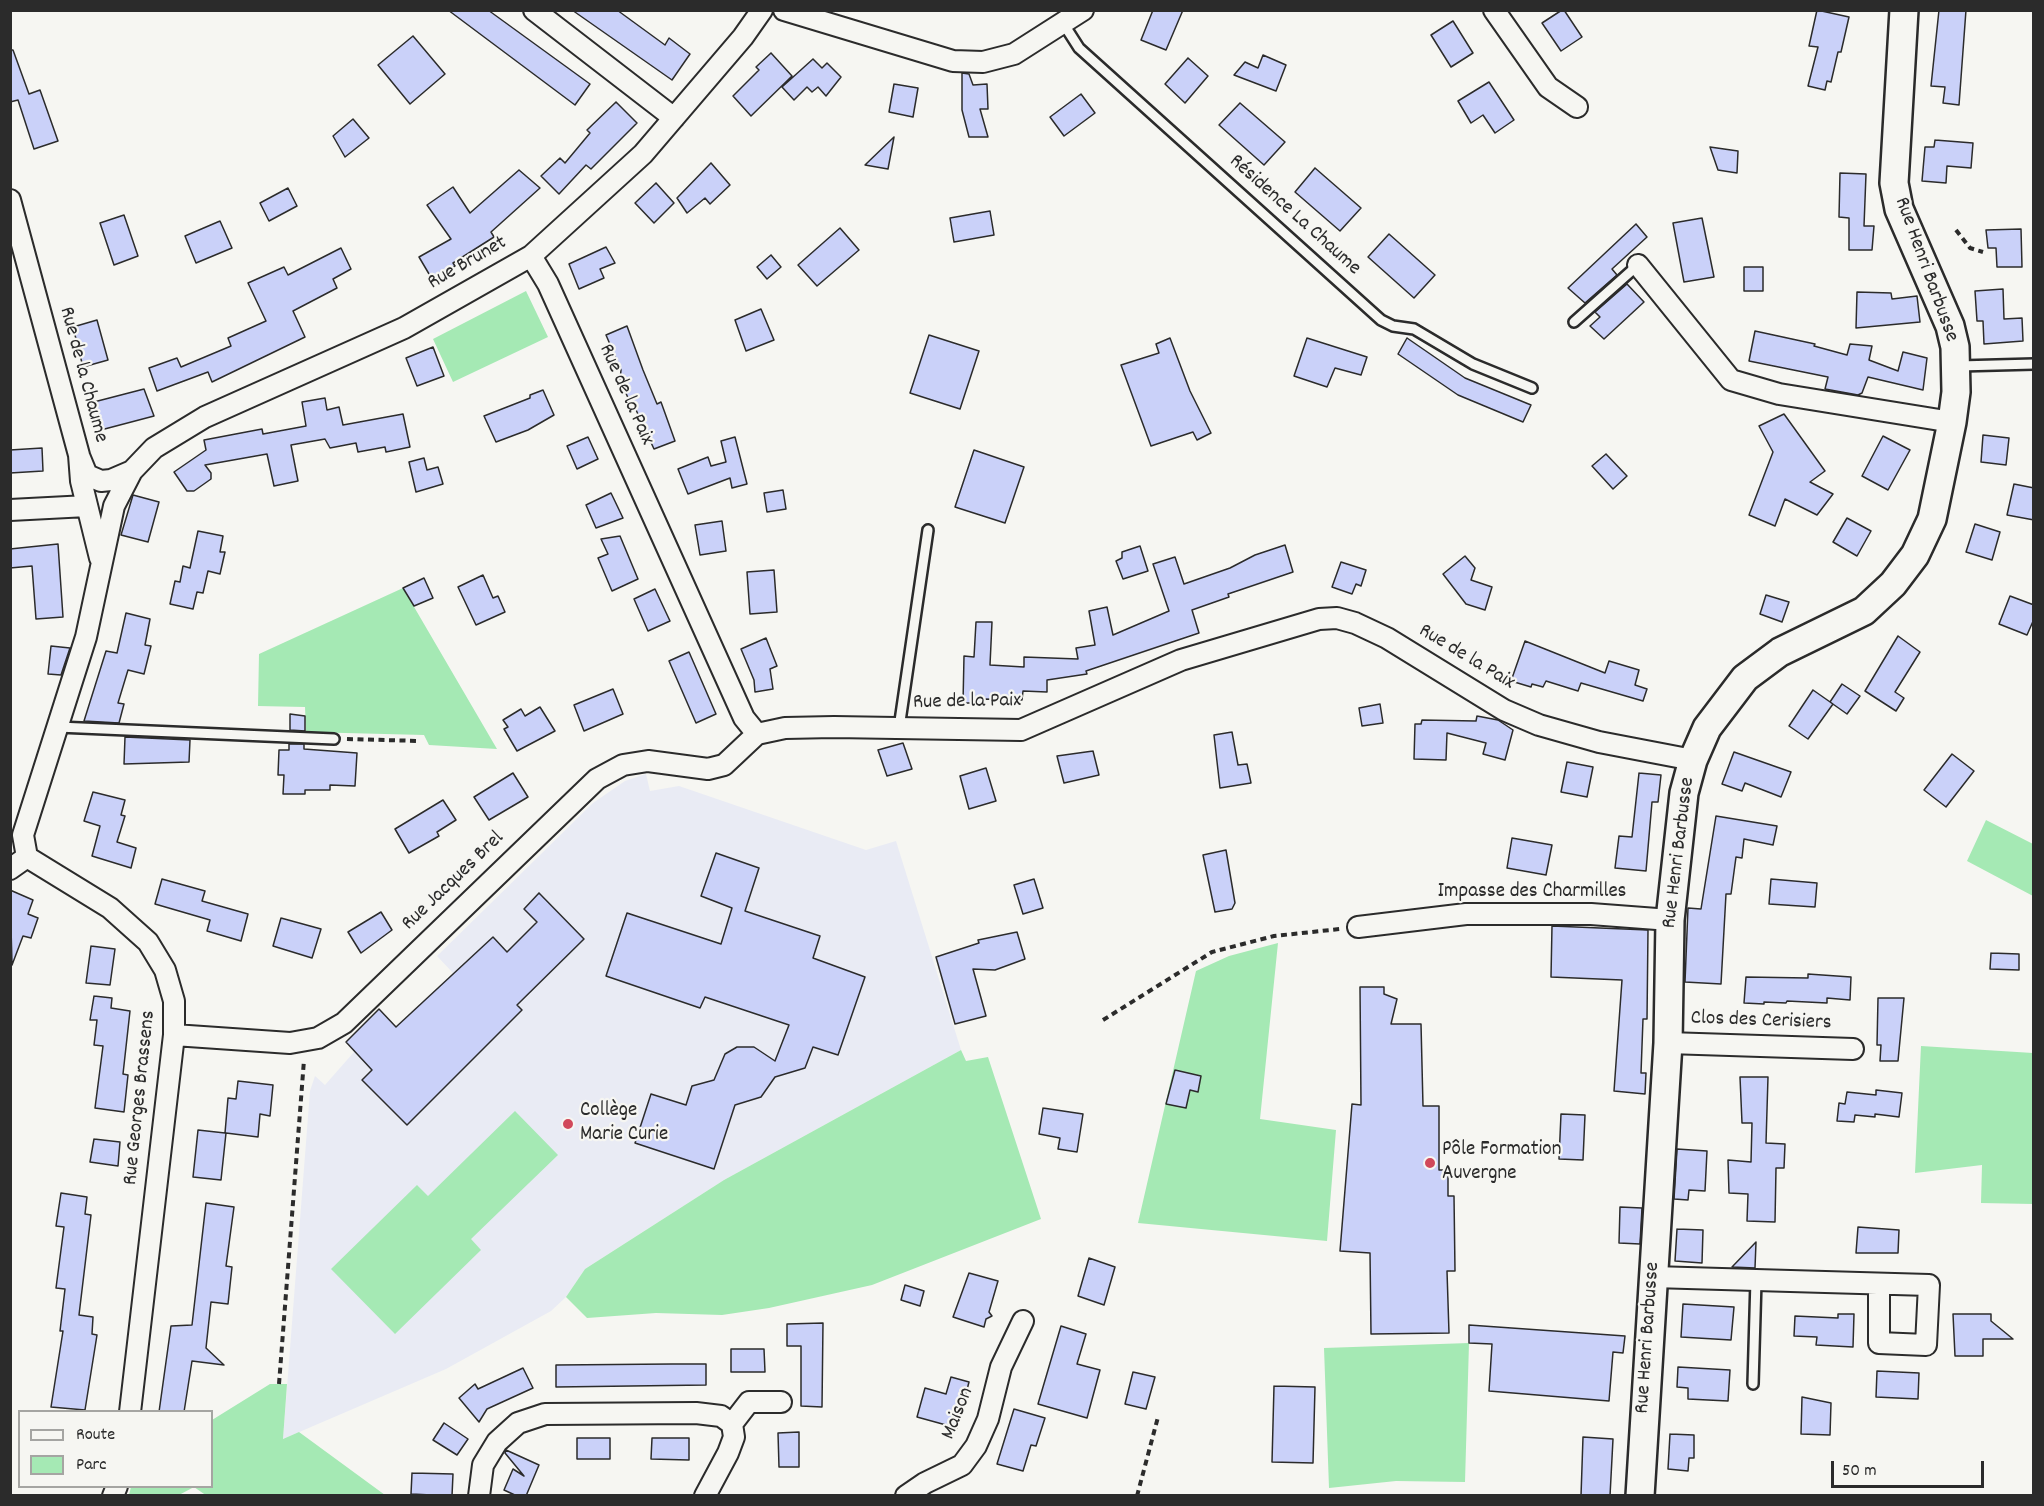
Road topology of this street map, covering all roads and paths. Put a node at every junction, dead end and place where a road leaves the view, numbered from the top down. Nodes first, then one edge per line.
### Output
1 (534, 10) edge
2 (762, 10) edge
3 (784, 10) edge
4 (1083, 10) edge
5 (1494, 10) edge
6 (1904, 10) edge
7 (1063, 23) junction
8 (1577, 107) dead end
9 (675, 118) junction
10 (10, 200) edge
11 (1956, 230) dead end
12 (1983, 252) dead end
13 (531, 256) junction
14 (1638, 265) joint
15 (1574, 322) dead end
16 (2034, 364) edge
17 (1957, 366) junction
18 (1532, 388) dead end
19 (1952, 422) junction
20 (79, 455) junction
21 (132, 471) junction
22 (87, 506) junction
23 (10, 510) edge
24 (928, 530) dead end
25 (101, 564) junction
26 (58, 727) junction
27 (898, 728) junction
28 (758, 734) junction
29 (334, 739) joint
30 (420, 741) dead end
31 (1693, 760) junction
32 (27, 857) junction
33 (10, 869) edge
34 (1670, 920) junction
35 (1359, 927) joint
36 (1103, 1020) dead end
37 (174, 1035) junction
38 (305, 1041) junction
39 (1668, 1043) junction
40 (1853, 1048) dead end
41 (1653, 1277) junction
42 (1756, 1280) junction
43 (1879, 1284) dead end
44 (1023, 1320) dead end
45 (279, 1384) dead end
46 (1753, 1384) dead end
47 (781, 1402) dead end
48 (130, 1410) edge
49 (1158, 1417) dead end
50 (732, 1424) junction
51 (479, 1496) edge
52 (705, 1496) edge
53 (906, 1496) edge
54 (1137, 1496) edge
55 (1640, 1496) edge

1 - 9 street
2 - 9 street, Rue Brunet
3 - 7 street
4 - 7 street
5 - 8 street
6 - 17 street, Rue Henri Barbusse
7 - 18 lane, Résidence La Chaume
9 - 13 street, Rue Brunet
10 - 20 street, Rue de la Chaume
11 - 12 path
13 - 21 street, Rue Brunet
13 - 28 street, Rue de la Paix
14 - 15 lane
14 - 19 street
16 - 17 lane
17 - 19 street, Rue Henri Barbusse
19 - 31 street, Rue Henri Barbusse
20 - 21 street
20 - 22 street, Rue de la Chaume
21 - 25 street, Rue de la Chaume
22 - 23 street
22 - 25 street, Rue de la Chaume
24 - 27 lane
25 - 26 street, Rue de la Chaume
26 - 29 lane
26 - 32 street, Rue de la Chaume
27 - 28 street, Rue de la Paix
27 - 31 street, Rue de la Paix
28 - 38 street, Rue Jacques Brel
29 - 30 path
31 - 34 street, Rue Henri Barbusse
32 - 33 street
32 - 37 street, Rue Georges Brassens
34 - 35 street, Impasse des Charmilles
34 - 39 street, Rue Henri Barbusse
35 - 36 path
37 - 38 street, Rue Jacques Brel
37 - 48 street, Rue Georges Brassens
38 - 45 path
39 - 40 street, Clos des Cerisiers
39 - 41 street, Rue Henri Barbusse
41 - 42 street
41 - 55 street, Rue Henri Barbusse
42 - 43 street
42 - 46 lane
44 - 53 street, Maison
47 - 50 street
49 - 54 path
50 - 51 street
50 - 52 street

